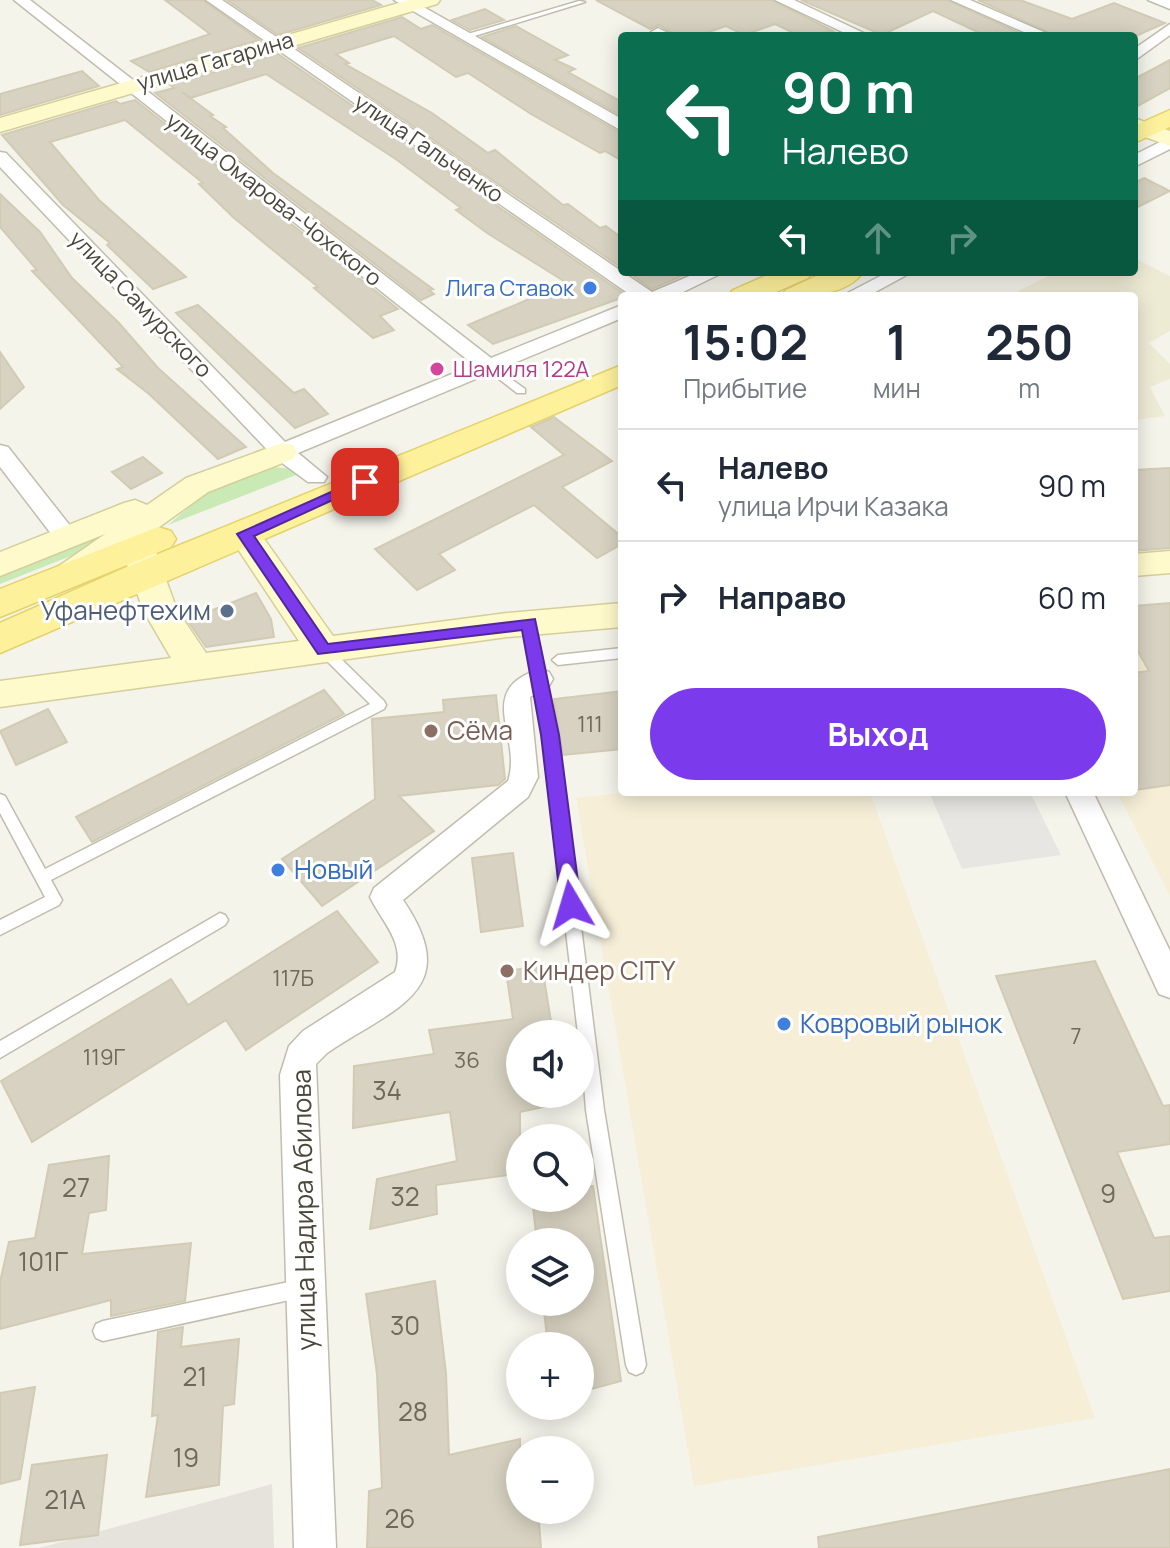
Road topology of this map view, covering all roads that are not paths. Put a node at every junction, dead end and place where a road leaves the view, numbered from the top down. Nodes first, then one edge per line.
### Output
1 (21, 0) edge
2 (213, 0) edge
3 (782, 0) edge
4 (958, 0) edge
5 (1155, 0) edge
6 (410, 1) edge
7 (581, 2) edge
8 (1170, 5) edge
9 (1170, 28) edge
10 (854, 32) edge
11 (1036, 32) edge
12 (465, 36) junction
13 (273, 41) junction
14 (1138, 53) edge
15 (126, 83) junction
16 (1170, 103) edge
17 (0, 116) edge
18 (1170, 117) edge
19 (618, 124) edge
20 (0, 125) edge
21 (1138, 127) edge
22 (1138, 128) edge
23 (1138, 128) edge
24 (1170, 141) edge
25 (0, 157) edge
26 (1138, 160) edge
27 (706, 276) edge
28 (789, 276) edge
29 (840, 276) edge
30 (894, 276) edge
31 (639, 292) edge
32 (668, 292) edge
33 (752, 292) edge
34 (805, 292) edge
35 (860, 292) edge
36 (618, 313) edge
37 (618, 351) edge
38 (490, 367) junction
39 (618, 376) edge
40 (521, 391) junction
41 (0, 452) edge
42 (282, 452) junction
43 (316, 477) junction
44 (197, 485) junction
45 (244, 534) junction
46 (67, 538) junction
47 (141, 560) junction
48 (1170, 562) edge
49 (0, 565) edge
50 (1138, 565) edge
51 (66, 578) junction
52 (0, 604) edge
53 (618, 615) edge
54 (529, 623) junction
55 (0, 639) edge
56 (324, 650) junction
57 (618, 654) edge
58 (197, 667) junction
59 (549, 669) junction
60 (0, 694) edge
61 (1081, 796) edge
62 (0, 800) edge
63 (5, 828) edge
64 (44, 877) junction
65 (220, 920) dead end
66 (0, 928) edge
67 (1170, 984) edge
68 (0, 1050) edge
69 (303, 1287) junction
70 (103, 1331) dead end
71 (636, 1365) dead end
72 (315, 1548) edge

1 - 15 street, улица Омарова-Чохского
2 - 13 street, улица Гальченко
3 - 10 street
4 - 11 street
5 - 8 street
6 - 12 street
6 - 13 main road, улица Гагарина
7 - 12 lane
9 - 14 street
12 - 19 street
13 - 15 main road, улица Гагарина
13 - 31 street, улица Гальченко
15 - 17 main road, улица Гагарина
15 - 20 main road, улица Гагарина
15 - 38 street, улица Омарова-Чохского
16 - 21 main road
18 - 22 main road
23 - 24 main road
24 - 26 street
25 - 42 street, улица Самурского
27 - 32 street
28 - 33 main road
29 - 34 main road
30 - 35 street
36 - 38 street
37 - 40 main road
38 - 40 lane
38 - 42 street
39 - 45 main road
40 - 43 main road
41 - 46 street
42 - 43 street, улица Самурского
42 - 44 main road
43 - 47 main road
44 - 46 main road
44 - 51 main road
45 - 47 main road
45 - 56 main road
46 - 49 main road
47 - 51 main road
47 - 55 main road
47 - 58 main road
48 - 50 main road
51 - 52 main road
53 - 54 main road
54 - 56 main road
54 - 59 lane
56 - 58 main road
56 - 64 lane
57 - 59 lane
58 - 60 main road
59 - 69 street, улица Надира Абилова
59 - 71 lane
61 - 67 street
62 - 63 lane
63 - 64 lane
64 - 66 lane
65 - 68 lane
69 - 70 lane
69 - 72 street, улица Надира Абилова

